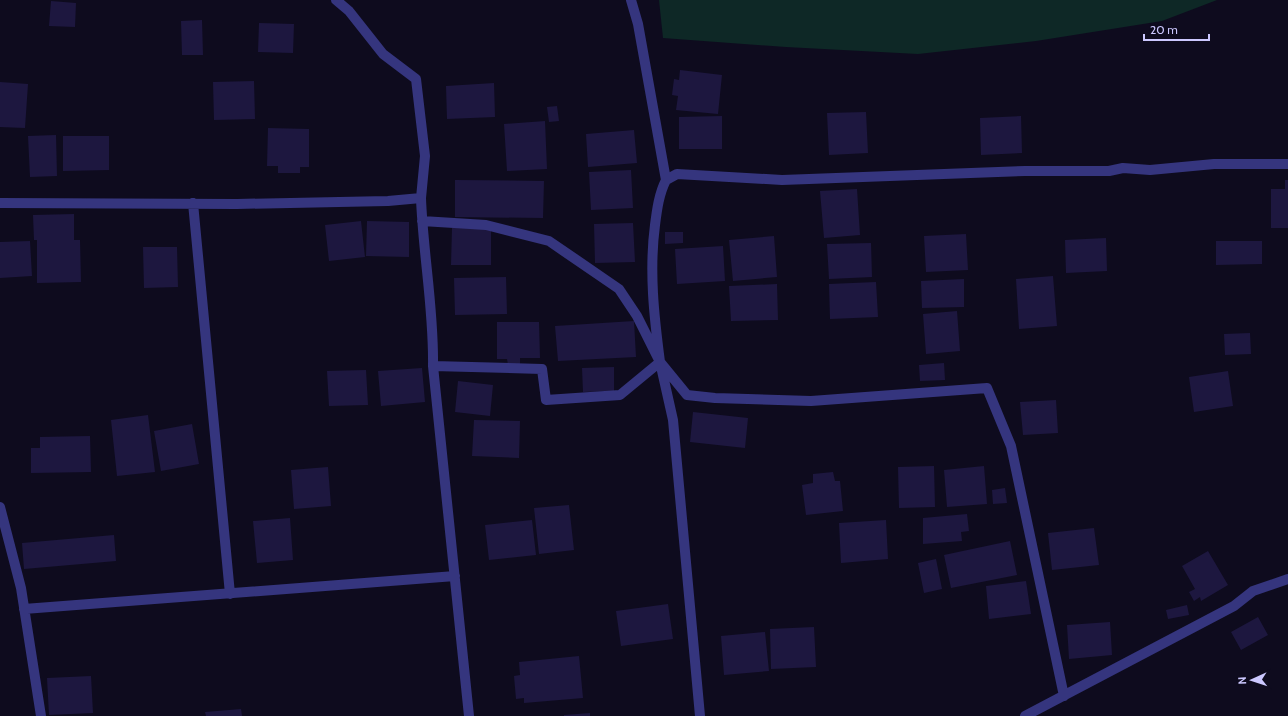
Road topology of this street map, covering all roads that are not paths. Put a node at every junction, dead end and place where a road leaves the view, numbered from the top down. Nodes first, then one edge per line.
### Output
1 (336, 0) edge
2 (632, 0) edge
3 (1288, 164) edge
4 (666, 180) junction
5 (421, 198) junction
6 (0, 203) edge
7 (193, 203) junction
8 (422, 221) junction
9 (660, 362) junction
10 (433, 366) junction
11 (0, 507) edge
12 (455, 576) junction
13 (1288, 579) edge
14 (230, 594) junction
15 (24, 609) junction
16 (1064, 696) junction
17 (1028, 715) edge
18 (41, 716) edge
19 (468, 716) edge
20 (700, 716) edge

1 - 5 street
2 - 4 street
3 - 4 street
4 - 9 street
5 - 7 street
5 - 8 street
6 - 7 street
7 - 14 street
8 - 9 street
8 - 10 street
9 - 10 street
9 - 16 street
9 - 20 street
10 - 12 street
11 - 15 street
12 - 14 street
12 - 19 street
13 - 16 street
14 - 15 street
15 - 18 street
16 - 17 street

